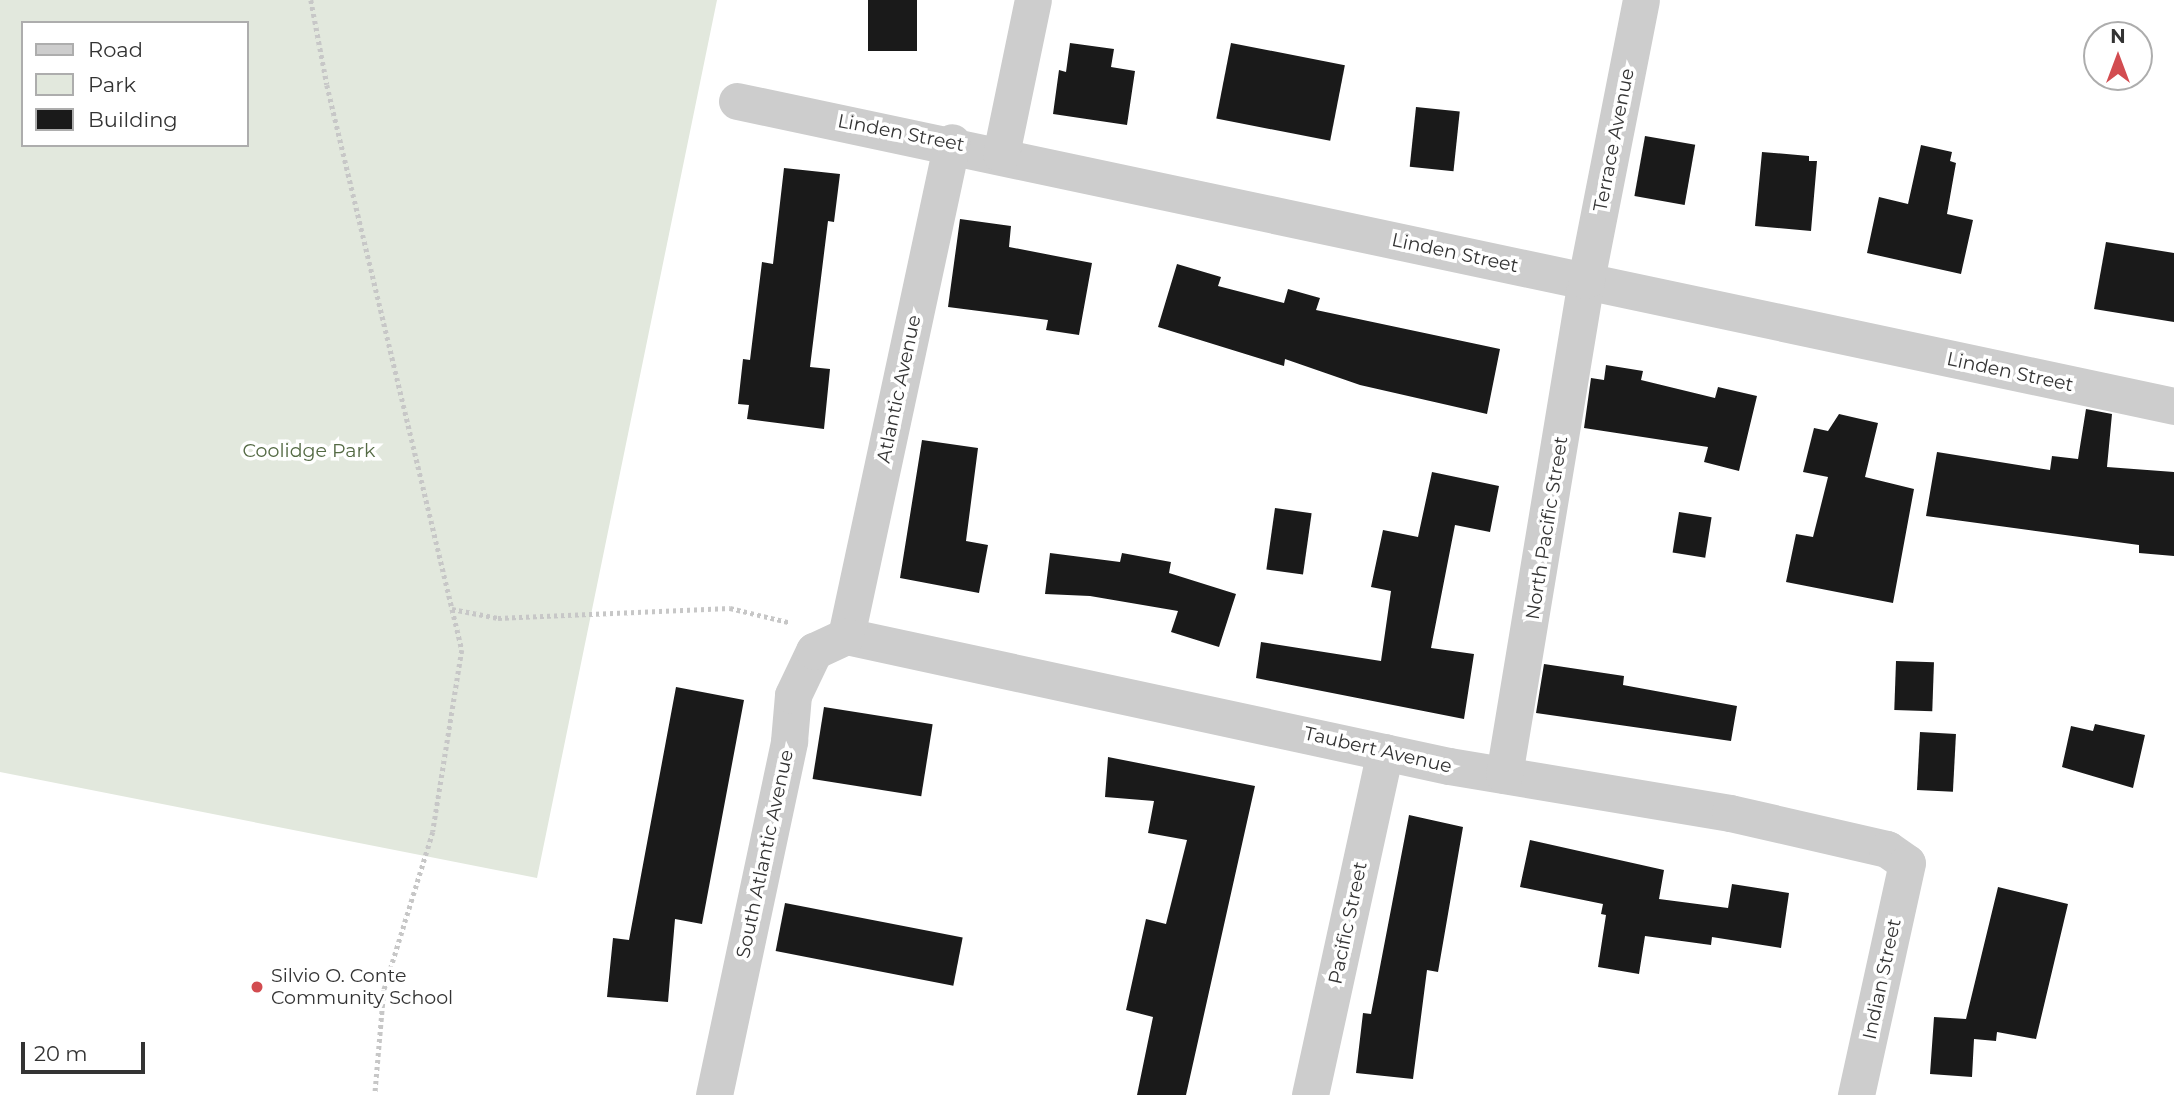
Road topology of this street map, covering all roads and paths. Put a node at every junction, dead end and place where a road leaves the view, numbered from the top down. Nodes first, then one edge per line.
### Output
1 (311, 0) edge
2 (1033, 0) edge
3 (1642, 0) edge
4 (737, 101) dead end
5 (951, 142) junction
6 (1001, 155) junction
7 (1586, 280) junction
8 (2174, 406) edge
9 (453, 609) junction
10 (846, 636) junction
11 (1385, 752) junction
12 (1504, 775) junction
13 (1907, 863) joint
14 (376, 1095) edge
15 (714, 1095) edge
16 (1310, 1095) edge
17 (1856, 1095) edge

1 - 9 path
2 - 6 street
3 - 7 street, Terrace Avenue
4 - 5 street, Linden Street
5 - 6 street, Linden Street
5 - 10 street, Atlantic Avenue
6 - 7 street, Linden Street
7 - 8 street, Linden Street
7 - 12 street, North Pacific Street
9 - 10 path
9 - 14 path
10 - 11 street, Taubert Avenue
10 - 15 street, South Atlantic Avenue
11 - 12 street, Taubert Avenue
11 - 16 street, Pacific Street
12 - 13 street, Taubert Avenue
13 - 17 street, Indian Street

